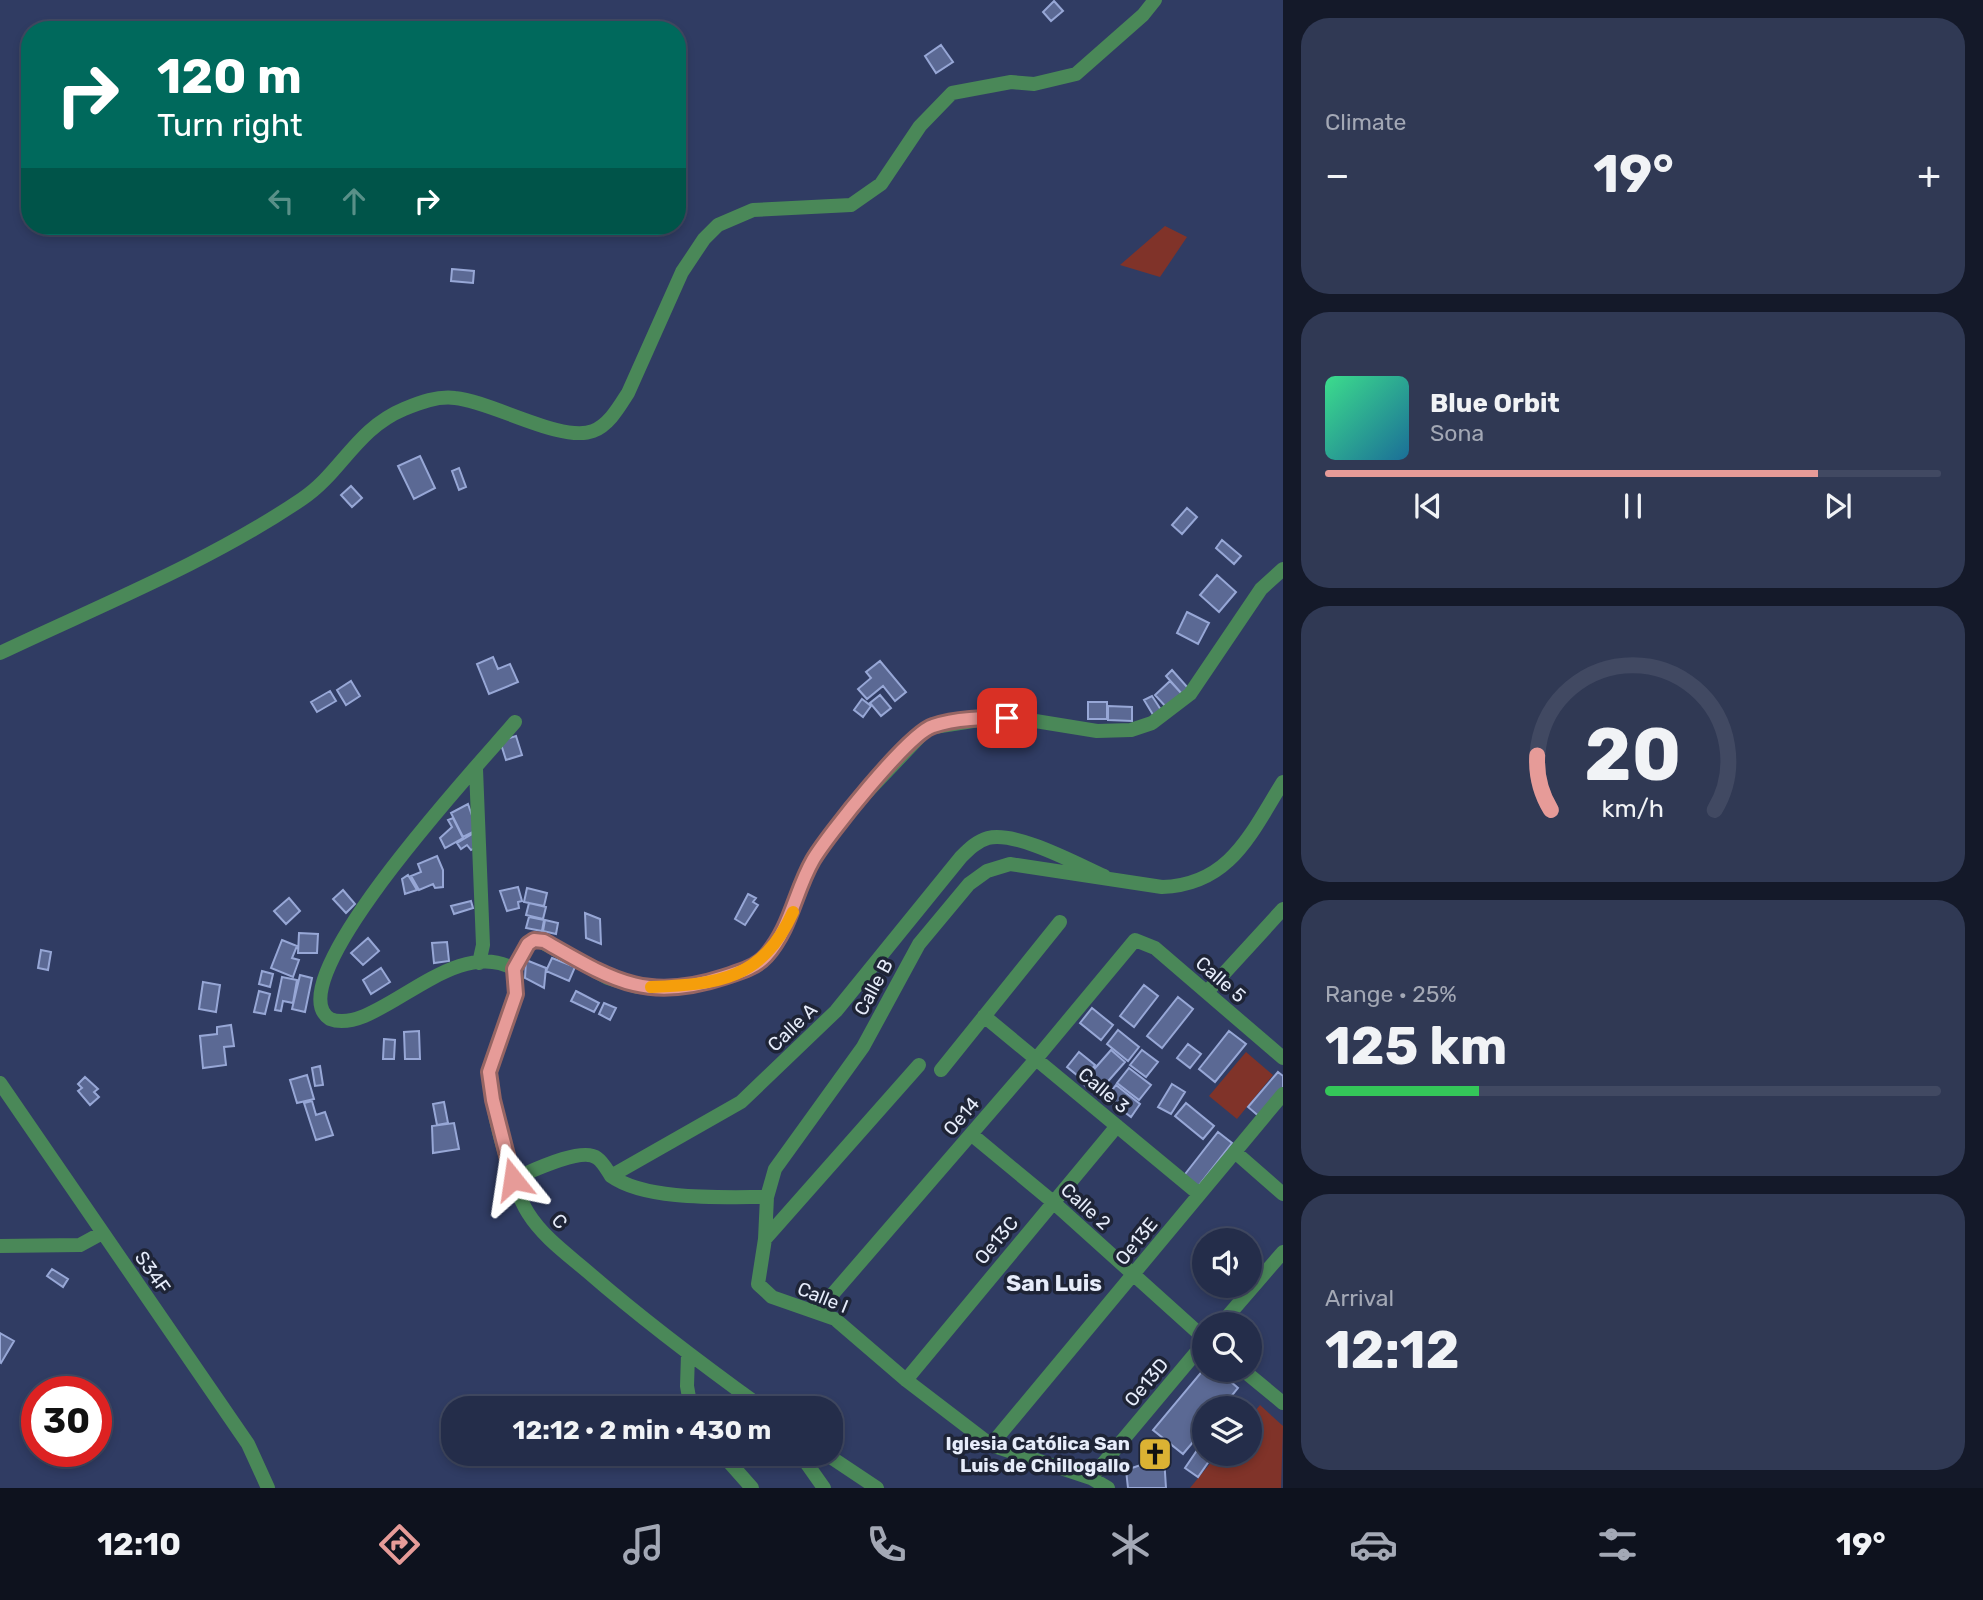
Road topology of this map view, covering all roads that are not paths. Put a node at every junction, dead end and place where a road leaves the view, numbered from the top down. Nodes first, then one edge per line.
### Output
1 (1155, 0) edge
2 (1283, 569) edge
3 (0, 653) edge
4 (515, 722) dead end
5 (476, 769) junction
6 (1283, 782) edge
7 (1104, 876) junction
8 (1282, 913) edge
9 (1060, 922) dead end
10 (1130, 943) joint
11 (478, 963) junction
12 (514, 969) junction
13 (1207, 992) junction
14 (984, 1016) junction
15 (1283, 1058) edge
16 (1037, 1059) junction
17 (919, 1065) dead end
18 (941, 1070) dead end
19 (0, 1083) edge
20 (1283, 1094) edge
21 (1117, 1126) junction
22 (971, 1134) junction
23 (1235, 1152) junction
24 (611, 1176) junction
25 (513, 1179) junction
26 (1199, 1194) junction
27 (1283, 1194) edge
28 (766, 1197) junction
29 (1053, 1202) junction
30 (102, 1233) junction
31 (765, 1239) junction
32 (0, 1245) edge
33 (1283, 1252) edge
34 (1134, 1274) junction
35 (818, 1311) junction
36 (1231, 1312) edge
37 (1192, 1330) edge
38 (688, 1354) junction
39 (1192, 1356) edge
40 (906, 1380) junction
41 (1258, 1382) edge
42 (689, 1396) edge
43 (746, 1396) edge
44 (1281, 1399) edge
45 (991, 1445) junction
46 (843, 1465) edge
47 (733, 1466) edge
48 (808, 1466) edge
49 (1091, 1478) junction
50 (268, 1488) edge
51 (752, 1488) edge
52 (824, 1488) edge
53 (877, 1488) edge
54 (1108, 1488) edge

1 - 3 street
2 - 12 street
4 - 5 street
5 - 11 street
5 - 11 street
6 - 7 street
7 - 24 street, Calle A
7 - 28 street, Calle B
8 - 13 street
9 - 14 street
10 - 13 street, Calle 5
10 - 16 street, Oe14
11 - 12 street
12 - 25 street, C
13 - 15 street, Calle 5
14 - 16 street, Calle 3
14 - 18 street
16 - 21 street, Calle 3
16 - 22 street, Oe14
17 - 31 street
19 - 30 street, S34F
20 - 23 street, Oe13E
21 - 26 street, Calle 3
21 - 29 street, Oe13C
22 - 29 street, Calle 2
22 - 35 street, Oe14
23 - 26 street, Oe13E
23 - 27 street
24 - 25 street
24 - 28 street
25 - 38 street, C
26 - 34 street, Oe13E
28 - 31 street, Calle B
29 - 34 street, Calle 2
29 - 40 street, Oe13C
30 - 32 street
30 - 50 street, S34F
31 - 35 street, Calle I
33 - 36 street
34 - 37 street, Calle 2
34 - 45 street, Oe13E
35 - 40 street, Calle I
38 - 42 street
38 - 43 street, C
39 - 49 street, Oe13D
40 - 45 street, Calle I
41 - 44 street
45 - 49 street, Calle I
46 - 53 street
47 - 51 street
48 - 52 street
49 - 54 street, Calle I

